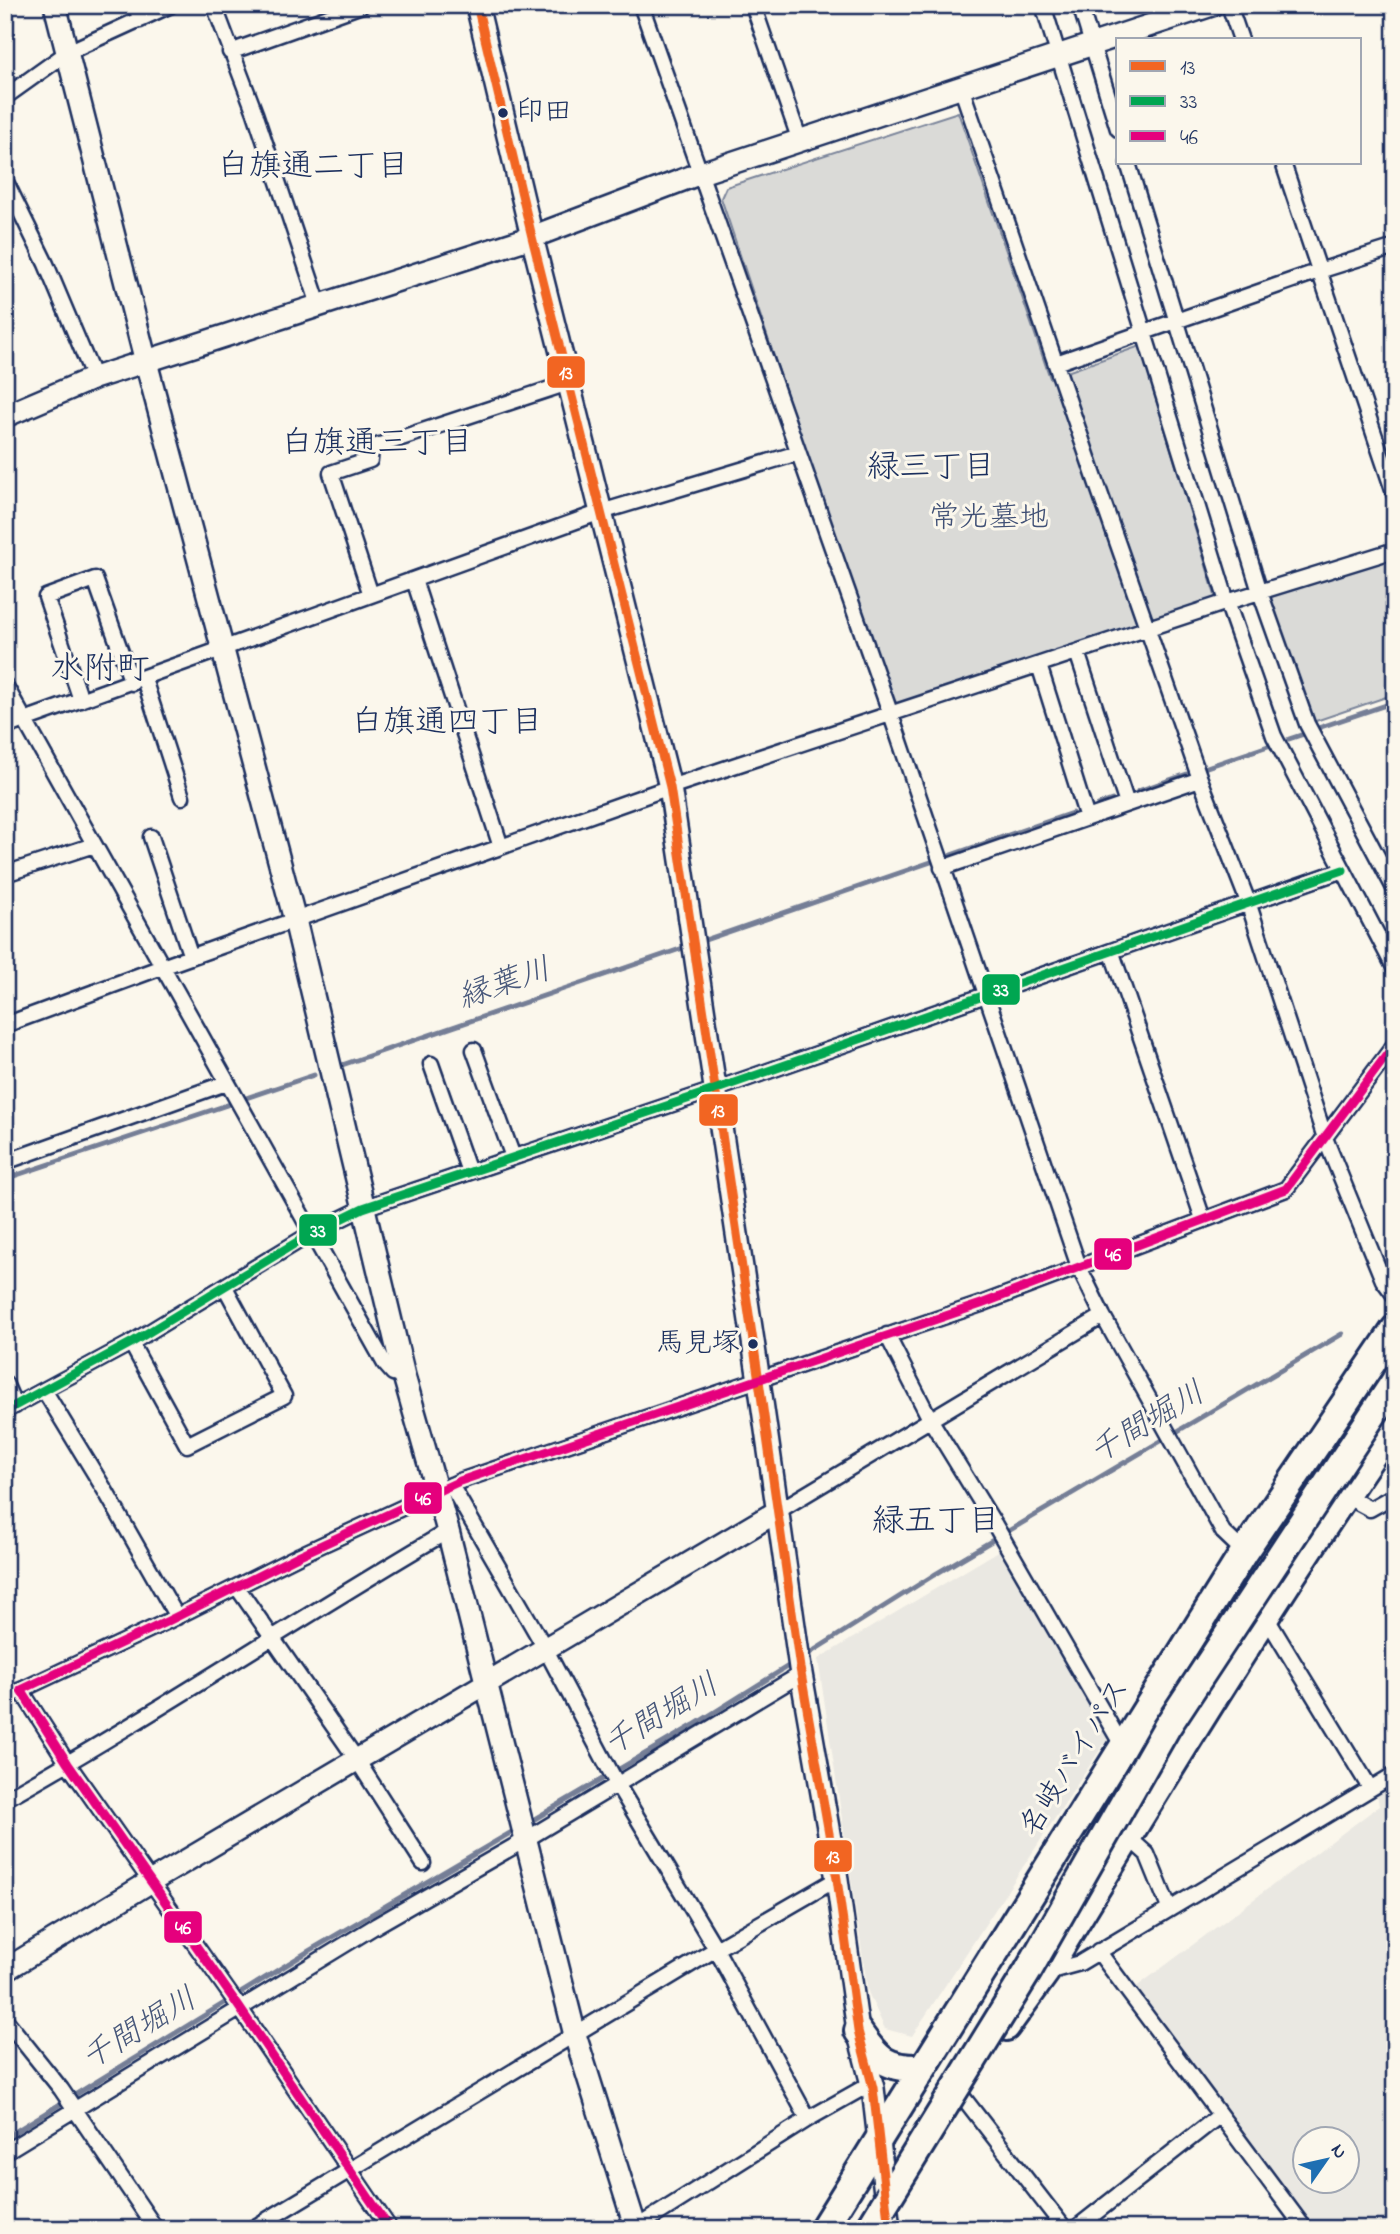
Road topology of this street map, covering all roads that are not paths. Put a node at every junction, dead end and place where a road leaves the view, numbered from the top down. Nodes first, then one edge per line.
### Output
1 (55, 5) edge
2 (172, 5) edge
3 (214, 5) edge
4 (362, 5) edge
5 (477, 5) edge
6 (641, 5) edge
7 (771, 5) edge
8 (1042, 5) edge
9 (1080, 5) edge
10 (1212, 5) edge
11 (1229, 5) edge
12 (754, 8) edge
13 (138, 12) edge
14 (1240, 38) edge
15 (1093, 44) junction
16 (68, 52) junction
17 (230, 52) junction
18 (1058, 55) junction
19 (961, 87) junction
20 (5, 97) edge
21 (1116, 122) edge
22 (800, 141) junction
23 (1128, 164) edge
24 (1283, 164) edge
25 (701, 173) junction
26 (5, 180) edge
27 (532, 237) junction
28 (1395, 247) edge
29 (1319, 271) junction
30 (318, 305) junction
31 (1176, 321) junction
32 (1144, 332) junction
33 (146, 362) junction
34 (1056, 363) junction
35 (94, 378) junction
36 (568, 383) junction
37 (5, 416) edge
38 (798, 453) junction
39 (1395, 496) edge
40 (601, 512) junction
41 (1395, 550) edge
42 (414, 580) junction
43 (1260, 592) junction
44 (371, 595) junction
45 (1227, 602) junction
46 (1148, 628) junction
47 (222, 649) junction
48 (1077, 652) junction
49 (1039, 665) junction
50 (138, 681) junction
51 (5, 685) edge
52 (81, 700) junction
53 (891, 715) junction
54 (25, 720) junction
55 (5, 727) edge
56 (1200, 779) junction
57 (670, 787) junction
58 (182, 797) dead end
59 (1127, 804) junction
60 (1087, 818) junction
61 (151, 836) dead end
62 (94, 845) junction
63 (501, 847) junction
64 (942, 868) junction
65 (1343, 870) junction
66 (5, 874) edge
67 (1395, 890) edge
68 (1248, 902) junction
69 (295, 920) junction
70 (1112, 953) junction
71 (191, 957) junction
72 (162, 967) junction
73 (1395, 969) edge
74 (987, 995) junction
75 (5, 1025) edge
76 (1395, 1044) edge
77 (474, 1050) dead end
78 (431, 1064) dead end
79 (226, 1083) junction
80 (714, 1090) junction
81 (1325, 1138) junction
82 (513, 1157) junction
83 (5, 1162) edge
84 (469, 1171) junction
85 (363, 1208) junction
86 (1203, 1219) junction
87 (312, 1233) junction
88 (1079, 1267) junction
89 (225, 1287) junction
90 (1395, 1296) edge
91 (1103, 1316) junction
92 (1395, 1329) edge
93 (887, 1335) junction
94 (131, 1343) junction
95 (404, 1376) junction
96 (759, 1381) junction
97 (1395, 1381) edge
98 (5, 1382) edge
99 (44, 1390) junction
100 (10, 1408) edge
101 (930, 1419) junction
102 (1395, 1422) edge
103 (444, 1488) junction
104 (1395, 1494) edge
105 (1344, 1495) junction
106 (778, 1511) junction
107 (448, 1531) junction
108 (1244, 1552) junction
109 (237, 1587) junction
110 (177, 1617) junction
111 (1266, 1618) junction
112 (272, 1639) junction
113 (545, 1648) junction
114 (799, 1664) junction
115 (486, 1682) junction
116 (21, 1690) junction
117 (5, 1697) edge
118 (1123, 1747) junction
119 (357, 1760) junction
120 (68, 1764) junction
121 (1395, 1774) edge
122 (613, 1776) junction
123 (1370, 1788) junction
124 (5, 1799) edge
125 (523, 1831) junction
126 (1128, 1837) junction
127 (423, 1863) dead end
128 (837, 1879) junction
129 (150, 1882) junction
130 (1169, 1908) junction
131 (716, 1949) junction
132 (1098, 1951) junction
133 (5, 1970) edge
134 (1045, 1973) junction
135 (238, 2006) junction
136 (5, 2019) edge
137 (858, 2031) junction
138 (575, 2035) junction
139 (923, 2068) junction
140 (872, 2082) junction
141 (959, 2092) junction
142 (73, 2106) junction
143 (1220, 2115) junction
144 (808, 2119) junction
145 (878, 2139) junction
146 (5, 2152) edge
147 (349, 2170) junction
148 (880, 2224) edge
149 (1298, 2227) edge
150 (635, 2228) edge
151 (156, 2229) edge
152 (253, 2229) edge
153 (390, 2229) edge
154 (823, 2229) edge
155 (1065, 2229) edge
156 (1075, 2229) edge

1 - 16 street
2 - 13 street
3 - 17 street
4 - 17 street
5 - 27 street
6 - 25 street
7 - 12 street
8 - 18 street
9 - 15 street
10 - 15 street
11 - 14 street
12 - 22 street
13 - 16 street
15 - 18 street
15 - 21 street
16 - 20 street
16 - 33 street
17 - 30 street
18 - 19 street
18 - 32 street
19 - 22 street
19 - 34 street
22 - 25 street
23 - 31 street
24 - 29 street
25 - 27 street
25 - 38 street
26 - 35 street
27 - 30 street
27 - 36 street
28 - 29 street
29 - 31 street
29 - 39 street
30 - 33 street
31 - 32 street
31 - 43 street
32 - 34 street
32 - 45 street
33 - 35 street
33 - 47 street
34 - 46 street
35 - 37 street
36 - 40 street
36 - 44 street
38 - 40 street
38 - 53 street
40 - 42 street
40 - 57 street
41 - 43 street
42 - 44 street
42 - 63 street
43 - 45 street
43 - 67 street
44 - 47 street
45 - 46 street
45 - 65 street
46 - 48 street
46 - 56 street
47 - 50 street
47 - 69 street
48 - 49 street
48 - 59 street
49 - 53 street
49 - 60 street
50 - 52 street
50 - 52 street
50 - 58 street
51 - 54 street
52 - 54 street
53 - 57 street
53 - 64 street
54 - 55 street
54 - 62 street
56 - 59 street
56 - 68 street
57 - 63 street
57 - 80 street
59 - 60 street
60 - 64 street
61 - 71 street
62 - 66 street
62 - 72 street
63 - 69 street
64 - 74 street
65 - 68 street
65 - 73 street
68 - 70 street
68 - 81 street
69 - 71 street
69 - 85 street
70 - 74 street
70 - 86 street
71 - 72 street
72 - 75 street
72 - 79 street
74 - 80 street
74 - 88 street
76 - 81 street
77 - 82 street
78 - 84 street
79 - 83 street
79 - 87 street
80 - 82 street
80 - 96 street
81 - 86 street
81 - 90 street
82 - 84 street
84 - 85 street
85 - 87 street
85 - 95 street
86 - 88 street
87 - 89 street
87 - 95 street
88 - 91 street
88 - 93 street
89 - 94 street
89 - 94 street
91 - 101 street
91 - 108 street
92 - 108 highway, 名岐バイパス
93 - 96 street
93 - 101 street
94 - 99 street
95 - 103 street
96 - 103 street
96 - 106 street
97 - 148 highway, bridge
98 - 100 street
99 - 100 street
99 - 110 street
101 - 106 street
101 - 118 street
102 - 105 highway
103 - 107 street
103 - 109 street
103 - 113 street
104 - 105 street
105 - 111 highway
106 - 113 street
106 - 114 street
107 - 112 street
107 - 115 street
108 - 118 highway, 名岐バイパス
109 - 110 street
109 - 112 street
110 - 116 street
111 - 123 street
111 - 126 highway
112 - 119 street
112 - 120 street
113 - 115 street
113 - 122 street
114 - 122 street
114 - 128 street
115 - 119 street
115 - 125 street
116 - 117 street
116 - 120 street
118 - 139 highway, 名岐バイパス
119 - 127 street
119 - 129 street
120 - 124 street
120 - 129 street
121 - 123 street
122 - 125 street
122 - 131 street
123 - 130 street
125 - 135 street
125 - 138 street
126 - 130 street
126 - 134 highway
128 - 131 street
128 - 137 street
129 - 133 street
129 - 135 street
130 - 132 street
131 - 138 street
131 - 144 street
132 - 134 street
132 - 143 street
134 - 141 highway
135 - 142 street
135 - 147 street
136 - 142 street
137 - 139 highway
137 - 140 street
138 - 147 street
138 - 150 street
139 - 145 highway, 名岐バイパス
140 - 144 street
140 - 145 street
141 - 148 highway
141 - 155 street
142 - 146 street
142 - 151 street
143 - 149 street
143 - 156 street
144 - 150 street
145 - 148 street
145 - 154 highway, 名岐バイパス
147 - 152 street
147 - 153 street

